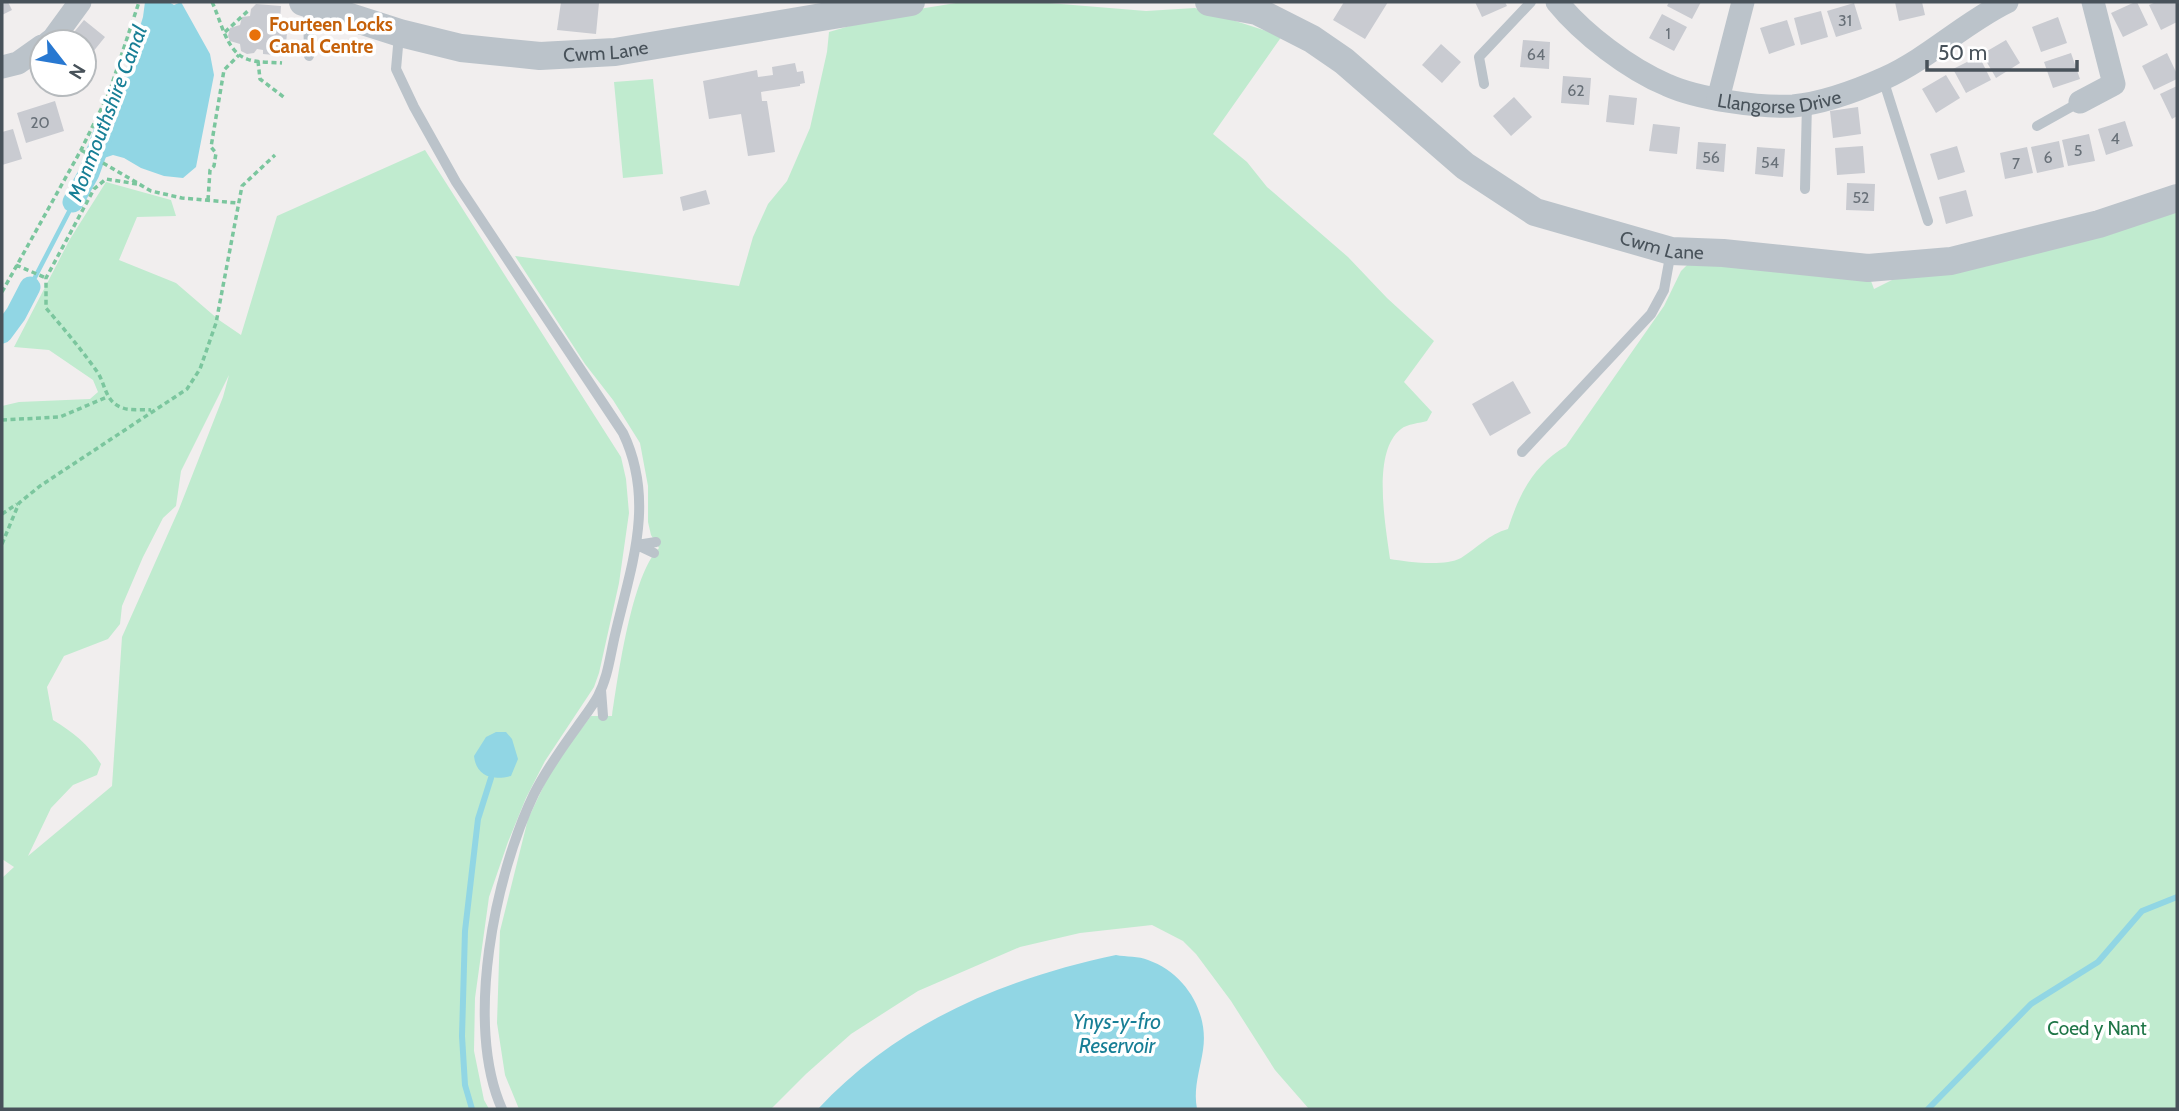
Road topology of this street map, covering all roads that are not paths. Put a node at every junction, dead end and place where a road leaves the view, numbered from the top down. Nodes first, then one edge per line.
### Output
1 (80, 2) edge
2 (911, 2) edge
3 (1209, 2) edge
4 (1531, 2) edge
5 (1557, 2) edge
6 (1742, 2) edge
7 (2093, 2) edge
8 (305, 3) edge
9 (1991, 5) edge
10 (61, 28) edge
11 (400, 33) junction
12 (28, 56) edge
13 (309, 56) dead end
14 (2, 67) edge
15 (1883, 79) junction
16 (1484, 84) dead end
17 (1718, 99) junction
18 (2080, 102) joint
19 (1807, 103) junction
20 (2037, 126) dead end
21 (1805, 190) dead end
22 (2177, 198) edge
23 (1928, 221) dead end
24 (1671, 251) junction
25 (1522, 452) dead end
26 (637, 545) junction
27 (655, 547) dead end
28 (601, 687) junction
29 (603, 716) dead end
30 (502, 1109) edge

1 - 10 street
2 - 11 street, Cwm Lane
3 - 24 street, Cwm Lane
4 - 16 lane
5 - 17 street, Llangorse Drive
6 - 17 street
7 - 18 street
8 - 11 street, Cwm Lane
8 - 13 lane
9 - 15 street, Llangorse Drive
11 - 26 lane
12 - 14 street
15 - 19 street, Llangorse Drive
15 - 23 lane
17 - 19 street, Llangorse Drive
18 - 20 lane
19 - 21 lane
22 - 24 street, Cwm Lane
24 - 25 lane
26 - 27 lane
26 - 28 lane
28 - 29 lane
28 - 30 lane

